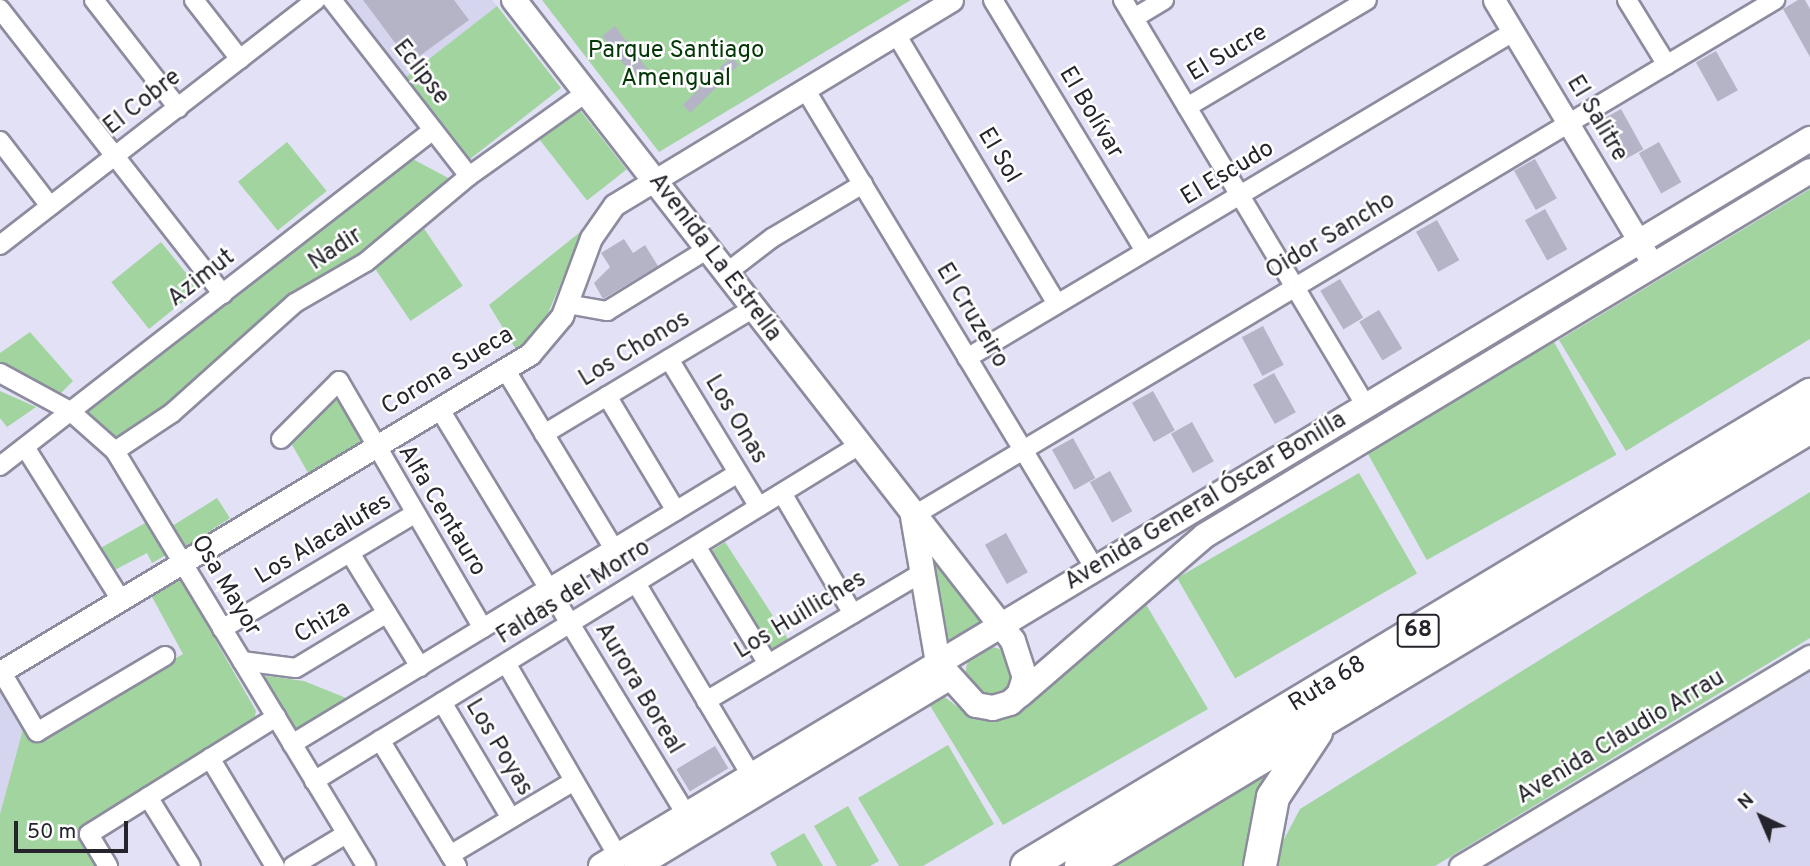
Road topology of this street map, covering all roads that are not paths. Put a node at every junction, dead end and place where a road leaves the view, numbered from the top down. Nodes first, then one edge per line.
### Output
1 (94, 0) edge
2 (194, 0) edge
3 (332, 0) edge
4 (514, 0) edge
5 (952, 0) edge
6 (993, 0) edge
7 (1123, 0) edge
8 (1164, 0) edge
9 (1367, 0) edge
10 (1494, 0) edge
11 (1627, 0) edge
12 (1775, 0) edge
13 (305, 3) edge
14 (1749, 7) edge
15 (0, 9) edge
16 (1134, 18) junction
17 (1513, 32) junction
18 (896, 34) junction
19 (240, 59) junction
20 (1667, 65) junction
21 (805, 89) junction
22 (586, 93) junction
23 (178, 107) junction
24 (1187, 107) junction
25 (1568, 124) junction
26 (433, 130) junction
27 (1810, 139) edge
28 (0, 141) edge
29 (115, 156) junction
30 (1810, 171) edge
31 (469, 176) junction
32 (652, 178) junction
33 (863, 184) junction
34 (1240, 195) junction
35 (50, 206) junction
36 (1640, 242) junction
37 (0, 245) edge
38 (706, 250) junction
39 (1145, 251) junction
40 (1653, 265) junction
41 (725, 274) junction
42 (1295, 288) junction
43 (223, 294) junction
44 (567, 304) junction
45 (1057, 304) junction
46 (752, 309) junction
47 (967, 358) junction
48 (669, 359) junction
49 (505, 369) junction
50 (0, 373) edge
51 (1810, 395) edge
52 (607, 396) junction
53 (1366, 406) junction
54 (439, 408) junction
55 (70, 411) junction
56 (1810, 427) edge
57 (544, 434) junction
58 (281, 439) dead end
59 (859, 446) junction
60 (25, 447) junction
61 (374, 447) junction
62 (1023, 450) junction
63 (115, 451) junction
64 (0, 466) edge
65 (738, 473) junction
66 (782, 493) junction
67 (759, 507) junction
68 (676, 511) junction
69 (414, 514) junction
70 (913, 516) junction
71 (696, 546) junction
72 (614, 549) junction
73 (350, 552) junction
74 (182, 563) junction
75 (1095, 569) junction
76 (920, 574) junction
77 (636, 583) junction
78 (548, 589) junction
79 (121, 600) junction
80 (387, 613) junction
81 (853, 614) junction
82 (570, 624) junction
83 (1000, 625) junction
84 (483, 628) junction
85 (222, 629) junction
86 (165, 656) dead end
87 (1810, 656) edge
88 (242, 661) junction
89 (506, 663) junction
90 (768, 664) junction
91 (419, 667) junction
92 (0, 671) edge
93 (943, 671) junction
94 (1019, 695) junction
95 (706, 701) junction
96 (442, 702) junction
97 (1334, 713) junction
98 (276, 717) junction
99 (380, 740) junction
100 (292, 744) junction
101 (210, 758) junction
102 (751, 775) junction
103 (314, 781) junction
104 (574, 781) junction
105 (148, 797) junction
106 (686, 815) junction
107 (511, 818) junction
108 (346, 834) junction
109 (454, 861) edge
110 (619, 863) edge
111 (108, 866) edge
112 (191, 866) edge
113 (275, 866) edge
114 (293, 866) edge
115 (366, 866) edge
116 (1027, 866) edge
117 (1081, 866) edge
118 (1260, 866) edge
119 (1460, 866) edge

1 - 23 street
2 - 19 street
3 - 26 street, Eclipse
4 - 22 main road, Avenida La Estrella
5 - 18 street, Corona Sueca
6 - 39 street, El Bolívar
7 - 16 street
8 - 16 street
9 - 24 street, El Sucre
10 - 17 street, El Salitre
11 - 20 street
12 - 14 street, Oidor Sancho
13 - 19 street, El Cobre
14 - 20 street, Oidor Sancho
15 - 29 street
16 - 24 street
17 - 25 street, El Salitre
17 - 34 street, El Escudo
18 - 21 street, Corona Sueca
18 - 45 street, El Sol
19 - 23 street, El Cobre
20 - 25 street, Oidor Sancho
21 - 32 street, Corona Sueca
21 - 33 street, El Cruzeiro
22 - 31 street, Nadir
22 - 32 main road, Avenida La Estrella
23 - 29 street, El Cobre
24 - 34 street
25 - 36 street, El Salitre
25 - 42 street, Oidor Sancho
26 - 31 street, Eclipse
26 - 43 street, Azimut
27 - 36 main road, Avenida General Óscar Bonilla
28 - 35 street
29 - 35 street, El Cobre
29 - 43 street
30 - 40 main road, Avenida General Óscar Bonilla
31 - 63 street, Nadir
32 - 38 main road, Avenida La Estrella
32 - 44 street, Corona Sueca
33 - 41 street
33 - 47 street, El Cruzeiro
34 - 39 street, El Escudo
34 - 42 street
35 - 37 street, El Cobre
36 - 40 street, El Salitre
36 - 53 main road, Avenida General Óscar Bonilla
38 - 41 main road, Avenida La Estrella
38 - 44 street
39 - 45 street, El Escudo
40 - 94 main road, Avenida General Óscar Bonilla
41 - 46 main road, Avenida La Estrella
42 - 53 street
42 - 62 street, Oidor Sancho
43 - 55 street, Azimut
44 - 49 street, Corona Sueca
45 - 47 street, El Escudo
46 - 48 street, Los Chonos
46 - 59 main road, Avenida La Estrella
47 - 62 street, El Cruzeiro
48 - 52 street, Los Chonos
48 - 65 street, Los Onas
49 - 54 street, Corona Sueca
49 - 57 street
50 - 55 street, Osa Mayor
51 - 116 highway, Ruta 68 / 68
52 - 57 street, Los Chonos
52 - 68 street
53 - 75 main road, Avenida General Óscar Bonilla
54 - 61 street, Corona Sueca
54 - 78 street, Aurora Boreal
55 - 60 street, Azimut
55 - 63 street, Osa Mayor
56 - 97 highway, Ruta 68 / 68
57 - 72 street
58 - 61 street, Alfa Centauro
59 - 66 street, Faldas del Morro
59 - 70 main road, Avenida La Estrella
60 - 64 street, Azimut
60 - 79 street
61 - 69 street, Alfa Centauro
61 - 74 street, Corona Sueca
62 - 70 street, Oidor Sancho
62 - 75 street, El Cruzeiro
63 - 74 street, Osa Mayor
65 - 67 street, Los Onas
65 - 68 street, Faldas del Morro
66 - 67 street, Faldas del Morro
66 - 81 street
67 - 71 street, Faldas del Morro
68 - 72 street, Faldas del Morro
69 - 73 street, Los Alacalufes
69 - 84 street, Alfa Centauro
70 - 76 main road
70 - 83 main road, Avenida La Estrella
71 - 77 street, Faldas del Morro
71 - 90 street
72 - 78 street, Faldas del Morro
73 - 80 street
73 - 85 street, Los Alacalufes
74 - 79 street, Corona Sueca
74 - 85 street, Osa Mayor
75 - 83 main road, Avenida General Óscar Bonilla
76 - 81 street, Los Huilliches
76 - 93 main road
77 - 82 street, Faldas del Morro
77 - 95 street
78 - 82 street, Aurora Boreal
78 - 84 street, Faldas del Morro
79 - 92 street, Corona Sueca
80 - 88 street, Chiza
80 - 91 street
81 - 90 street, Los Huilliches
82 - 89 street, Faldas del Morro
82 - 106 street, Aurora Boreal
83 - 93 main road, Avenida General Óscar Bonilla
83 - 94 main road, Avenida La Estrella
84 - 91 street, Faldas del Morro
85 - 88 street, Osa Mayor
86 - 92 street
87 - 119 street, Avenida Claudio Arrau
88 - 98 street, Osa Mayor
89 - 96 street, Faldas del Morro
89 - 104 street
90 - 95 street, Los Huilliches
91 - 100 street, Faldas del Morro
93 - 94 main road
93 - 102 main road, Avenida General Óscar Bonilla
93 - 110 main road, Avenida General Óscar Bonilla
95 - 102 street
96 - 99 street, Faldas del Morro
96 - 107 street, Los Poyas
97 - 117 highway, Ruta 68 / 68
97 - 118 highway
98 - 100 street, Osa Mayor
98 - 101 street
99 - 103 street, Faldas del Morro
99 - 109 street
100 - 103 street, Osa Mayor
101 - 105 street
101 - 113 street
102 - 106 main road, Avenida General Óscar Bonilla
103 - 108 street, Osa Mayor
104 - 107 street
104 - 110 street
105 - 111 street
105 - 112 street
106 - 110 main road, Avenida General Óscar Bonilla
107 - 109 street
108 - 114 street
108 - 115 street, Osa Mayor

